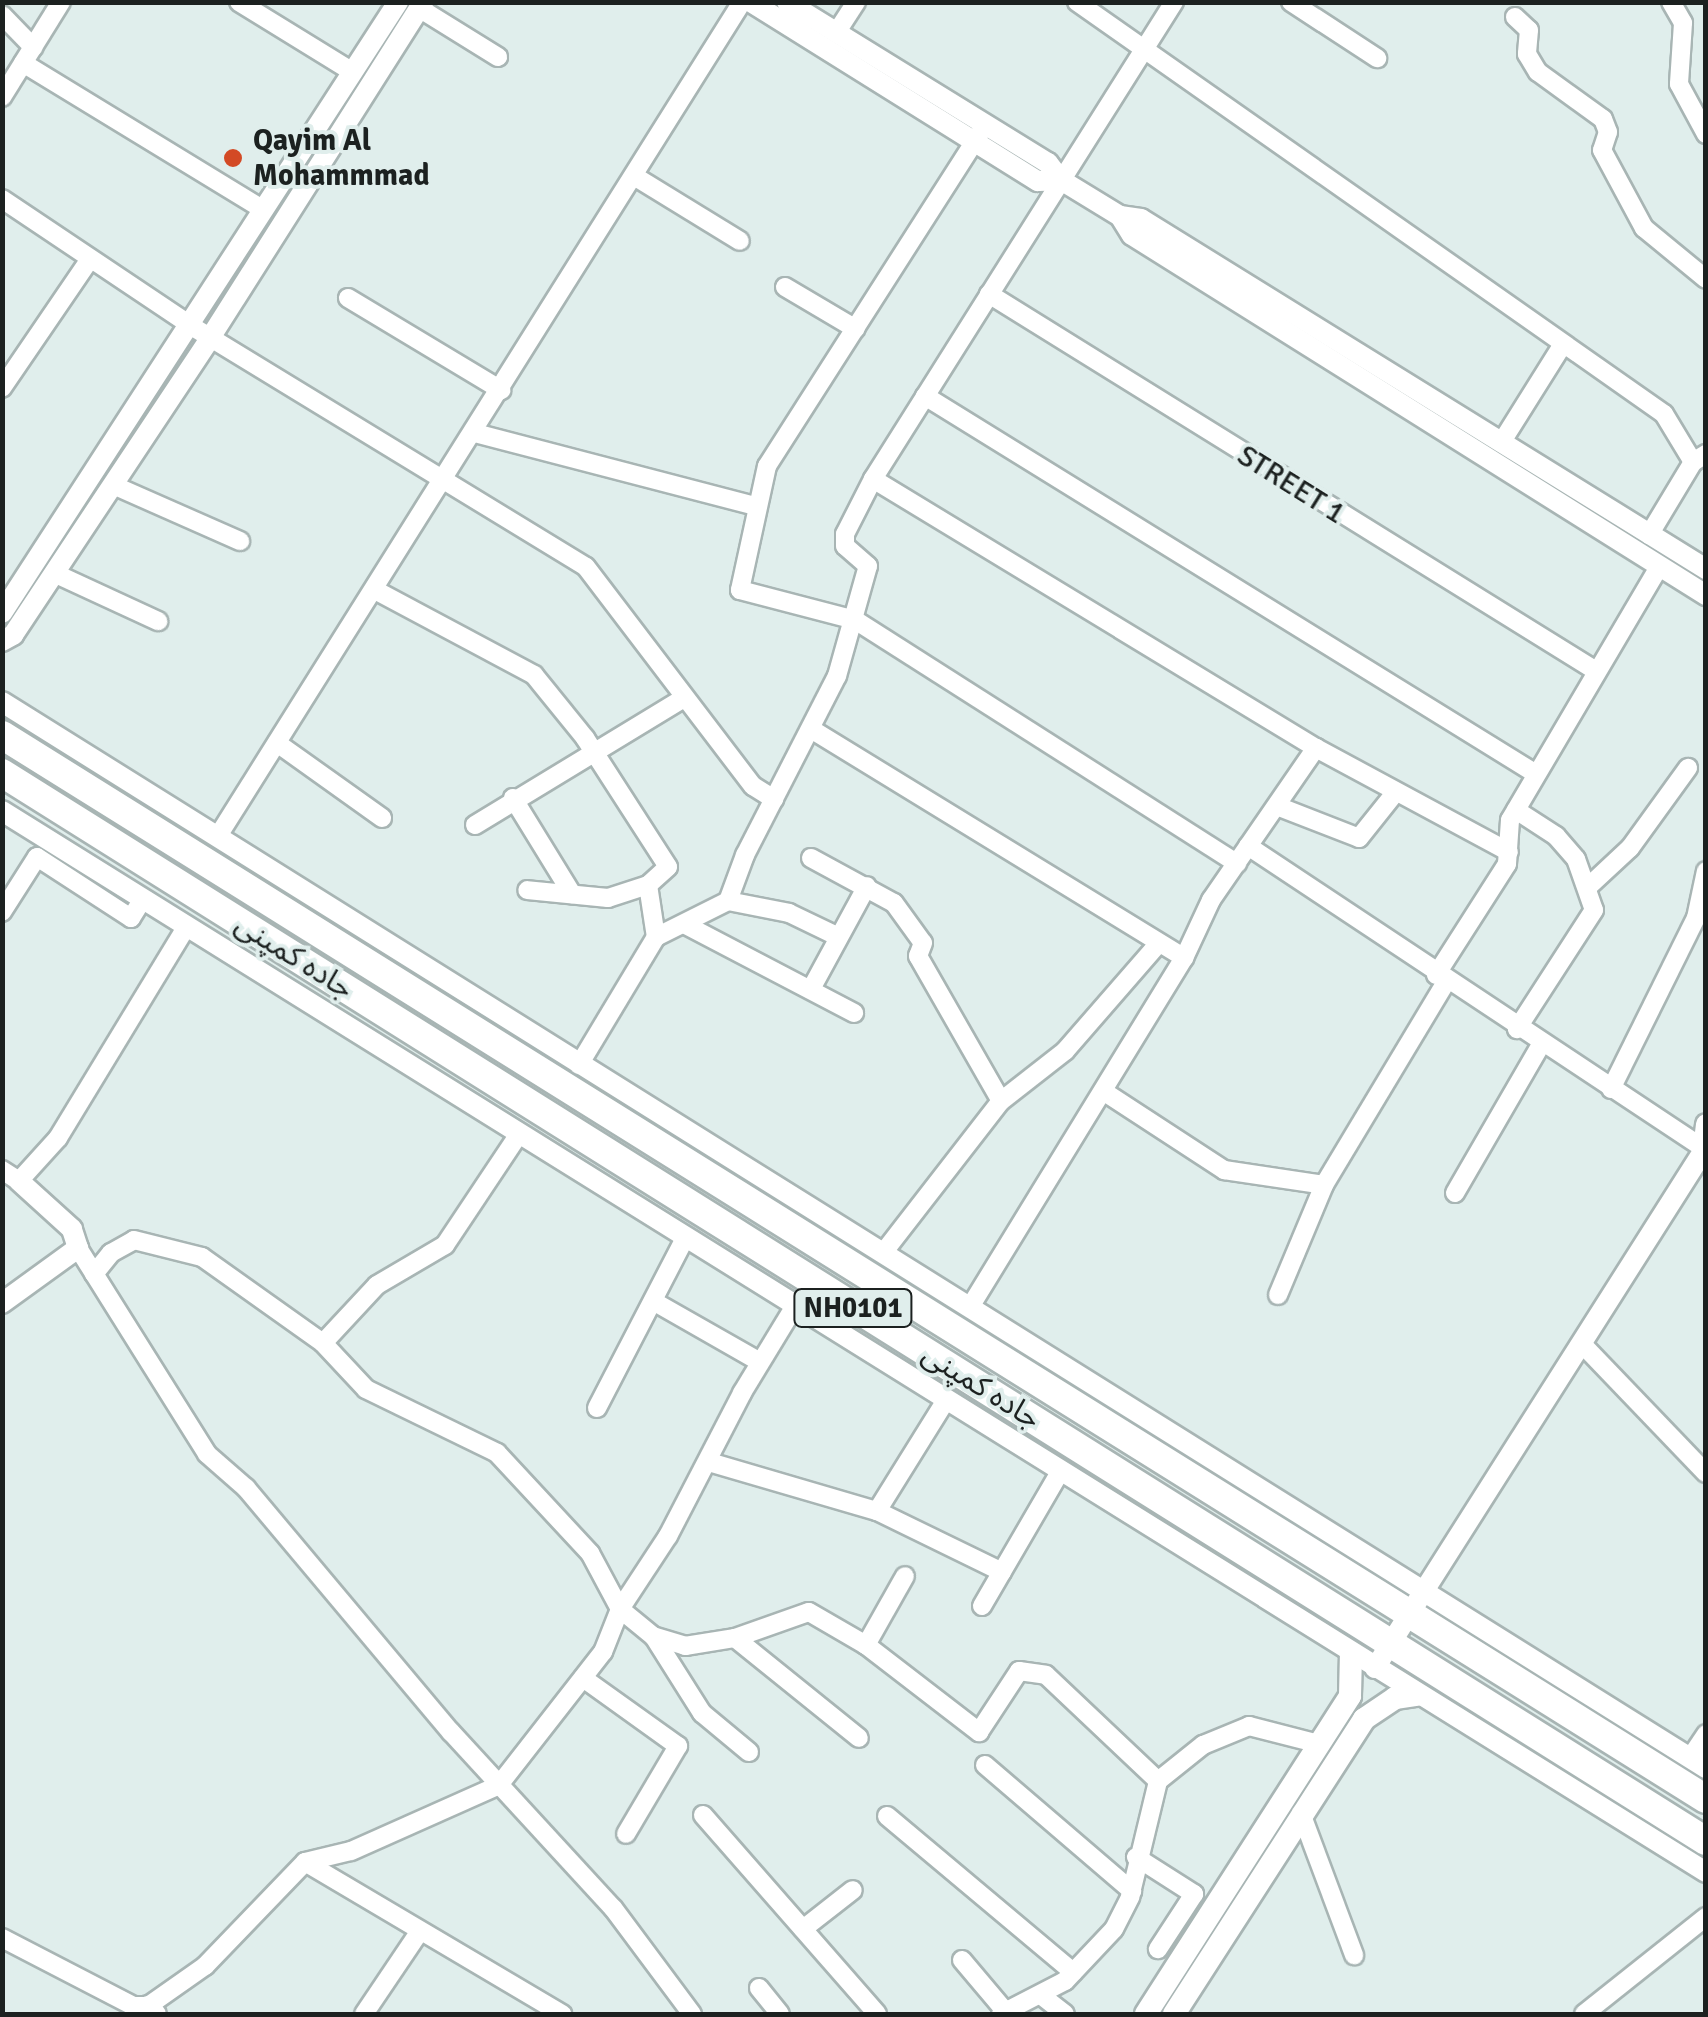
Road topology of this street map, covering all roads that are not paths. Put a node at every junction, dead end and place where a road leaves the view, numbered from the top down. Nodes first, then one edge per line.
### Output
1 (61, 2) edge
2 (240, 2) edge
3 (398, 2) edge
4 (742, 2) edge
5 (751, 2) edge
6 (786, 2) edge
7 (856, 2) edge
8 (1077, 2) edge
9 (1174, 2) edge
10 (1291, 2) edge
11 (1670, 2) edge
12 (421, 5) edge
13 (2, 15) edge
14 (1515, 17) dead end
15 (836, 33) junction
16 (1144, 51) junction
17 (28, 55) junction
18 (498, 57) dead end
19 (1377, 58) dead end
20 (353, 72) junction
21 (2, 97) edge
22 (980, 134) junction
23 (1706, 134) edge
24 (634, 176) junction
25 (1061, 180) junction
26 (2, 199) edge
27 (264, 210) junction
28 (1120, 216) junction
29 (740, 241) dead end
30 (90, 259) junction
31 (1706, 280) edge
32 (785, 288) dead end
33 (989, 294) junction
34 (348, 298) dead end
35 (856, 329) junction
36 (201, 333) junction
37 (1562, 344) junction
38 (2, 388) edge
39 (501, 390) junction
40 (925, 396) junction
41 (475, 433) junction
42 (1501, 443) junction
43 (1699, 458) edge
44 (873, 479) junction
45 (445, 480) junction
46 (112, 485) junction
47 (755, 506) junction
48 (1649, 535) junction
49 (240, 541) dead end
50 (1659, 567) junction
51 (1706, 569) edge
52 (54, 573) junction
53 (374, 590) junction
54 (1706, 595) edge
55 (2, 613) edge
56 (855, 620) junction
57 (158, 621) dead end
58 (2, 640) edge
59 (1596, 671) junction
60 (684, 698) junction
61 (2, 702) edge
62 (811, 729) junction
63 (2, 735) edge
64 (278, 743) junction
65 (1316, 748) junction
66 (594, 751) junction
67 (1688, 768) dead end
68 (2, 773) edge
69 (1536, 774) junction
70 (1395, 792) junction
71 (514, 798) junction
72 (774, 798) junction
73 (1277, 806) junction
74 (1516, 810) junction
75 (2, 811) edge
76 (382, 818) dead end
77 (475, 825) dead end
78 (218, 836) junction
79 (1248, 846) junction
80 (1509, 852) junction
81 (812, 858) dead end
82 (1237, 863) junction
83 (1706, 871) edge
84 (648, 885) junction
85 (867, 886) junction
86 (1588, 887) junction
87 (528, 890) dead end
88 (572, 894) junction
89 (143, 900) junction
90 (728, 901) junction
91 (2, 912) edge
92 (684, 924) junction
93 (187, 926) junction
94 (656, 937) junction
95 (839, 937) junction
96 (1159, 943) junction
97 (1184, 958) junction
98 (1441, 978) junction
99 (811, 989) junction
100 (854, 1013) dead end
101 (1518, 1028) junction
102 (1542, 1043) junction
103 (580, 1065) junction
104 (1610, 1089) junction
105 (1102, 1090) junction
106 (1001, 1101) junction
107 (1706, 1124) edge
108 (519, 1134) junction
109 (1705, 1149) edge
110 (10, 1176) edge
111 (1324, 1185) junction
112 (1455, 1193) dead end
113 (685, 1238) junction
114 (78, 1248) junction
115 (882, 1253) junction
116 (94, 1274) junction
117 (1278, 1296) dead end
118 (653, 1301) junction
119 (2, 1303) edge
120 (795, 1306) junction
121 (970, 1307) junction
122 (324, 1343) junction
123 (1584, 1346) junction
124 (760, 1362) junction
125 (946, 1400) junction
126 (597, 1408) dead end
127 (710, 1462) junction
128 (1060, 1472) junction
129 (1706, 1473) edge
130 (877, 1512) junction
131 (1002, 1572) junction
132 (905, 1576) dead end
133 (1418, 1602) junction
134 (982, 1606) dead end
135 (620, 1609) junction
136 (654, 1636) junction
137 (735, 1638) junction
138 (1391, 1642) junction
139 (866, 1645) junction
140 (1350, 1654) junction
141 (1375, 1668) junction
142 (583, 1678) junction
143 (1418, 1695) junction
144 (1706, 1734) edge
145 (859, 1738) dead end
146 (1319, 1744) junction
147 (749, 1752) dead end
148 (1698, 1763) edge
149 (985, 1765) dead end
150 (1158, 1781) junction
151 (500, 1784) junction
152 (1706, 1800) edge
153 (1302, 1813) junction
154 (704, 1815) dead end
155 (887, 1816) dead end
156 (1662, 1830) junction
157 (626, 1834) dead end
158 (1706, 1841) edge
159 (1136, 1857) junction
160 (305, 1862) junction
161 (1706, 1872) edge
162 (853, 1890) dead end
163 (1132, 1890) junction
164 (1706, 1917) edge
165 (803, 1929) junction
166 (420, 1931) junction
167 (2, 1938) edge
168 (1158, 1949) dead end
169 (1354, 1955) dead end
170 (962, 1960) dead end
171 (1074, 1972) junction
172 (759, 1988) dead end
173 (1042, 1996) junction
174 (152, 2010) edge
175 (364, 2014) edge
176 (562, 2014) edge
177 (692, 2014) edge
178 (780, 2014) edge
179 (877, 2014) edge
180 (1004, 2014) edge
181 (1065, 2014) edge
182 (1146, 2014) edge
183 (1174, 2014) edge
184 (1584, 2014) edge

1 - 17 street
2 - 20 street
3 - 20 street
4 - 24 street
5 - 22 street
6 - 15 street
7 - 15 street
8 - 16 street
9 - 16 street
10 - 19 street
11 - 23 street
12 - 18 street
12 - 36 street
13 - 17 street
14 - 31 street
15 - 22 street
16 - 25 street
16 - 37 street
17 - 21 street
17 - 27 street
20 - 27 street
22 - 25 street
22 - 35 street
24 - 29 street
24 - 39 street
25 - 28 street
25 - 33 street
26 - 30 street
27 - 36 street
28 - 42 street
28 - 50 street
30 - 36 street
30 - 38 street
32 - 35 street
33 - 40 street
33 - 59 street, STREET 1
34 - 39 street
35 - 47 street
36 - 45 street
36 - 46 street
36 - 55 street
37 - 42 street
37 - 43 street
39 - 41 street
40 - 44 street
40 - 69 street
41 - 45 street
41 - 47 street
42 - 48 street
43 - 48 street
44 - 56 street
44 - 65 street
45 - 53 street
45 - 60 street
46 - 49 street
46 - 52 street
47 - 56 street
48 - 51 street
50 - 54 street
50 - 59 street
52 - 57 street
52 - 58 street
53 - 64 street
53 - 66 street
56 - 62 street
56 - 82 street
59 - 69 street
60 - 66 street
60 - 72 street
61 - 78 street
62 - 72 street
62 - 96 street
63 - 133 highway, جاده کمپنی / NH0101
64 - 76 street
64 - 78 street
65 - 70 street
65 - 73 street
66 - 71 street
66 - 84 street
67 - 86 street
68 - 138 highway, جاده کمپنی / NH0101
69 - 74 street
70 - 73 street
70 - 80 street
71 - 77 street
71 - 88 street
72 - 90 street
73 - 79 street
74 - 80 street
74 - 86 street
75 - 89 street
78 - 103 street
79 - 82 street
79 - 98 street
80 - 98 street
81 - 85 street
82 - 97 street
83 - 104 street
84 - 88 street
84 - 94 street
85 - 95 street
85 - 106 street
86 - 101 street
87 - 88 street
89 - 91 street
89 - 93 street
90 - 92 street
90 - 95 street
92 - 94 street
92 - 99 street
93 - 108 street
93 - 110 street
94 - 103 street
95 - 99 street
96 - 97 street
96 - 106 street
97 - 105 street
98 - 101 street
98 - 111 street
99 - 100 street
101 - 102 street
102 - 104 street
102 - 112 street
103 - 115 street
104 - 109 street
105 - 111 street
105 - 121 street
106 - 115 street
107 - 109 street
108 - 113 street
108 - 122 street
109 - 123 street
110 - 114 street
111 - 117 street
113 - 118 street
113 - 120 street
114 - 116 street
114 - 119 street
115 - 121 street
116 - 122 street
116 - 151 street
118 - 124 street
118 - 126 street
120 - 124 street
120 - 125 street
121 - 133 street
122 - 135 street
123 - 129 street
123 - 133 street
124 - 127 street
125 - 128 street
125 - 130 street
127 - 130 street
127 - 135 street
128 - 131 street
128 - 140 street
130 - 131 street
131 - 134 street
132 - 139 street
133 - 138 street
133 - 148 street
133 - 152 highway, جاده کمپنی / NH0101
135 - 136 street
135 - 142 street
136 - 137 street
136 - 147 street
137 - 139 street
137 - 145 street
138 - 141 street
138 - 156 highway, جاده کمپنی / NH0101
139 - 150 street
140 - 141 street
140 - 146 main road
141 - 143 street
142 - 151 street
142 - 157 street
143 - 153 main road
143 - 156 street
144 - 148 street
146 - 150 street
146 - 182 main road
149 - 163 street
150 - 159 street
151 - 160 street
151 - 177 street
153 - 169 street
153 - 183 main road
154 - 165 street
155 - 171 street
156 - 158 highway, جاده کمپنی / NH0101
156 - 161 street
159 - 163 street
159 - 168 street
160 - 166 street
160 - 174 street
162 - 165 street
163 - 171 street
164 - 184 street
165 - 179 street
166 - 175 street
166 - 176 street
167 - 174 street
170 - 180 street
171 - 173 street
172 - 178 street
173 - 180 street
173 - 181 street

